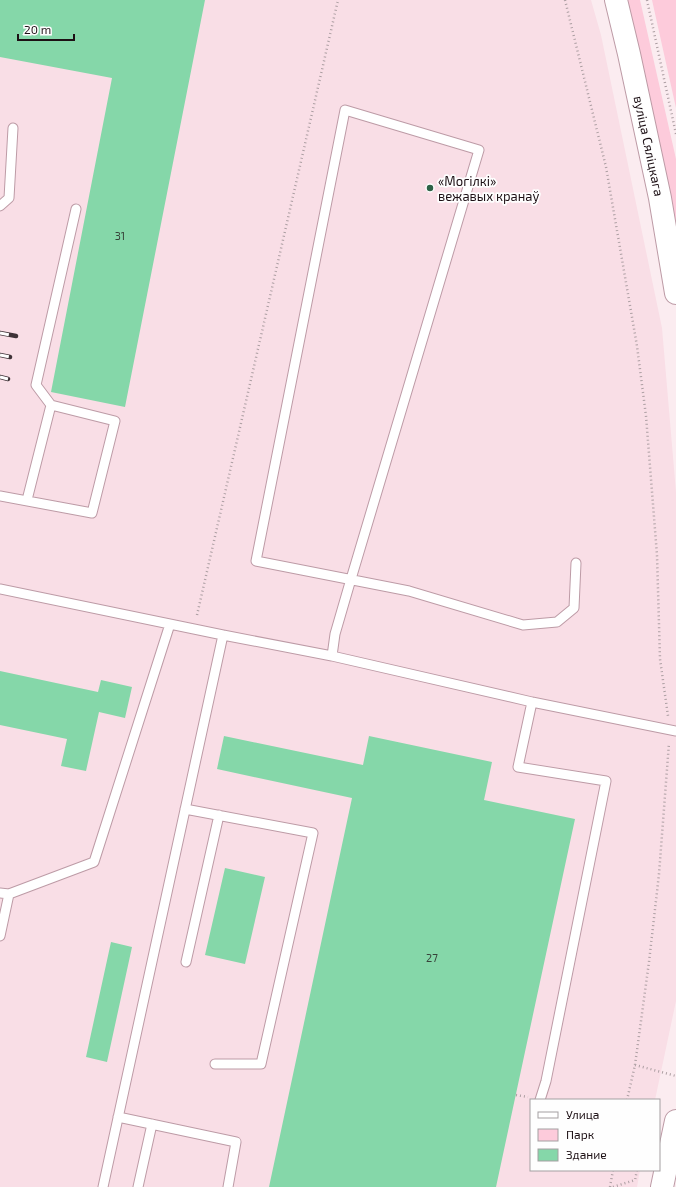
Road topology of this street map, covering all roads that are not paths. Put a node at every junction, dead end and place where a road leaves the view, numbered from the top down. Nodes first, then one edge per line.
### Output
1 (616, 0) edge
2 (13, 128) dead end
3 (0, 206) edge
4 (76, 210) dead end
5 (676, 293) edge
6 (52, 405) junction
7 (0, 496) edge
8 (27, 500) junction
9 (576, 563) dead end
10 (351, 579) junction
11 (0, 589) edge
12 (170, 624) junction
13 (222, 635) junction
14 (332, 656) junction
15 (532, 702) junction
16 (673, 730) edge
17 (185, 809) junction
18 (219, 815) junction
19 (4, 893) edge
20 (0, 936) edge
21 (186, 962) dead end
22 (215, 1064) dead end
23 (540, 1099) edge
24 (118, 1117) junction
25 (676, 1121) edge
26 (152, 1124) junction
27 (103, 1187) edge
28 (138, 1187) edge
29 (228, 1187) edge
30 (662, 1187) edge

1 - 5 main road, вуліца Сяліцкага
2 - 3 lane
4 - 6 lane
6 - 8 lane
6 - 8 lane
7 - 8 lane
9 - 10 lane
10 - 10 lane
10 - 14 lane
11 - 12 lane
12 - 13 lane
12 - 19 lane
13 - 14 lane
13 - 17 lane
14 - 15 lane
15 - 16 lane
15 - 23 lane
17 - 18 lane
17 - 24 lane
18 - 21 lane
18 - 22 lane
19 - 20 lane
24 - 26 lane
24 - 27 lane
25 - 30 main road
26 - 28 lane
26 - 29 lane

